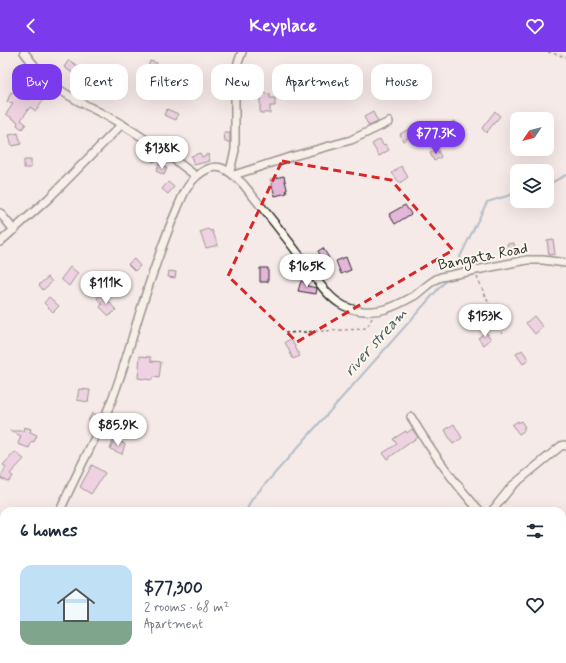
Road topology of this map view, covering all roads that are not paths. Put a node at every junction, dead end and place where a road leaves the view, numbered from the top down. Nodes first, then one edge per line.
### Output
1 (24, 52) edge
2 (242, 52) edge
3 (389, 122) dead end
4 (122, 124) junction
5 (232, 173) junction
6 (196, 176) junction
7 (0, 213) edge
8 (14, 230) junction
9 (0, 242) edge
10 (566, 264) edge
11 (411, 417) dead end
12 (566, 446) edge
13 (62, 507) edge
14 (476, 507) edge
15 (495, 507) edge

1 - 4 street
2 - 5 street
3 - 5 street
4 - 6 street
4 - 8 street
5 - 6 street
5 - 10 street, Bangata Road
6 - 13 street
7 - 8 street
8 - 9 street
11 - 14 street
12 - 15 street

